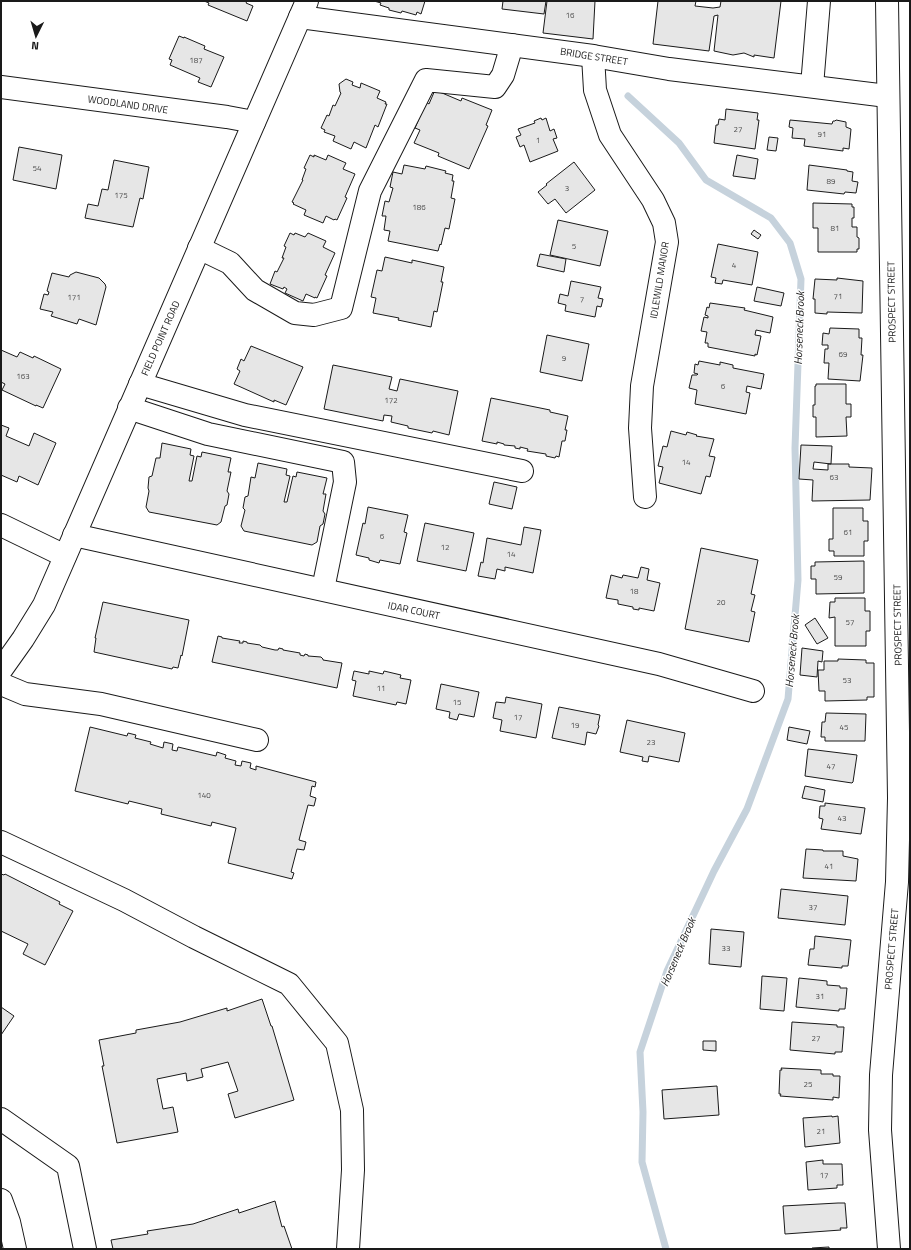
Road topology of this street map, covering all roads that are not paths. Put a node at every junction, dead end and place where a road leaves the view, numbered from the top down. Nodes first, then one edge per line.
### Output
1 (819, 1) edge
2 (887, 1) edge
3 (304, 9) edge
4 (512, 45) junction
5 (593, 56) junction
6 (812, 86) junction
7 (1, 87) edge
8 (887, 96) junction
9 (254, 122) junction
10 (199, 248) junction
11 (140, 384) junction
12 (129, 408) junction
13 (522, 471) dead end
14 (645, 497) dead end
15 (1, 525) edge
16 (74, 535) junction
17 (65, 556) junction
18 (323, 589) junction
19 (1, 670) edge
20 (1, 684) edge
21 (753, 691) dead end
22 (257, 740) dead end
23 (1, 842) edge
24 (1, 1119) edge
25 (1, 1200) edge
26 (15, 1249) edge
27 (85, 1249) edge
28 (348, 1249) edge
29 (889, 1249) edge

1 - 6 street
2 - 8 street, PROSPECT STREET
3 - 4 street, BRIDGE STREET
3 - 9 street, FIELD POINT ROAD
4 - 5 street, BRIDGE STREET
4 - 10 street
5 - 6 street, BRIDGE STREET
5 - 14 street, IDLEWILD MANOR
6 - 8 street, BRIDGE STREET
7 - 9 street, WOODLAND DRIVE
8 - 29 street, PROSPECT STREET
9 - 10 street, FIELD POINT ROAD
10 - 11 street, FIELD POINT ROAD
11 - 12 street, FIELD POINT ROAD
11 - 13 street
12 - 16 street, FIELD POINT ROAD
12 - 18 street
15 - 17 street
16 - 17 street, FIELD POINT ROAD
16 - 18 street, IDAR COURT
17 - 19 street, FIELD POINT ROAD
18 - 21 street, IDAR COURT
20 - 22 street
23 - 28 street
24 - 27 street
25 - 26 street

